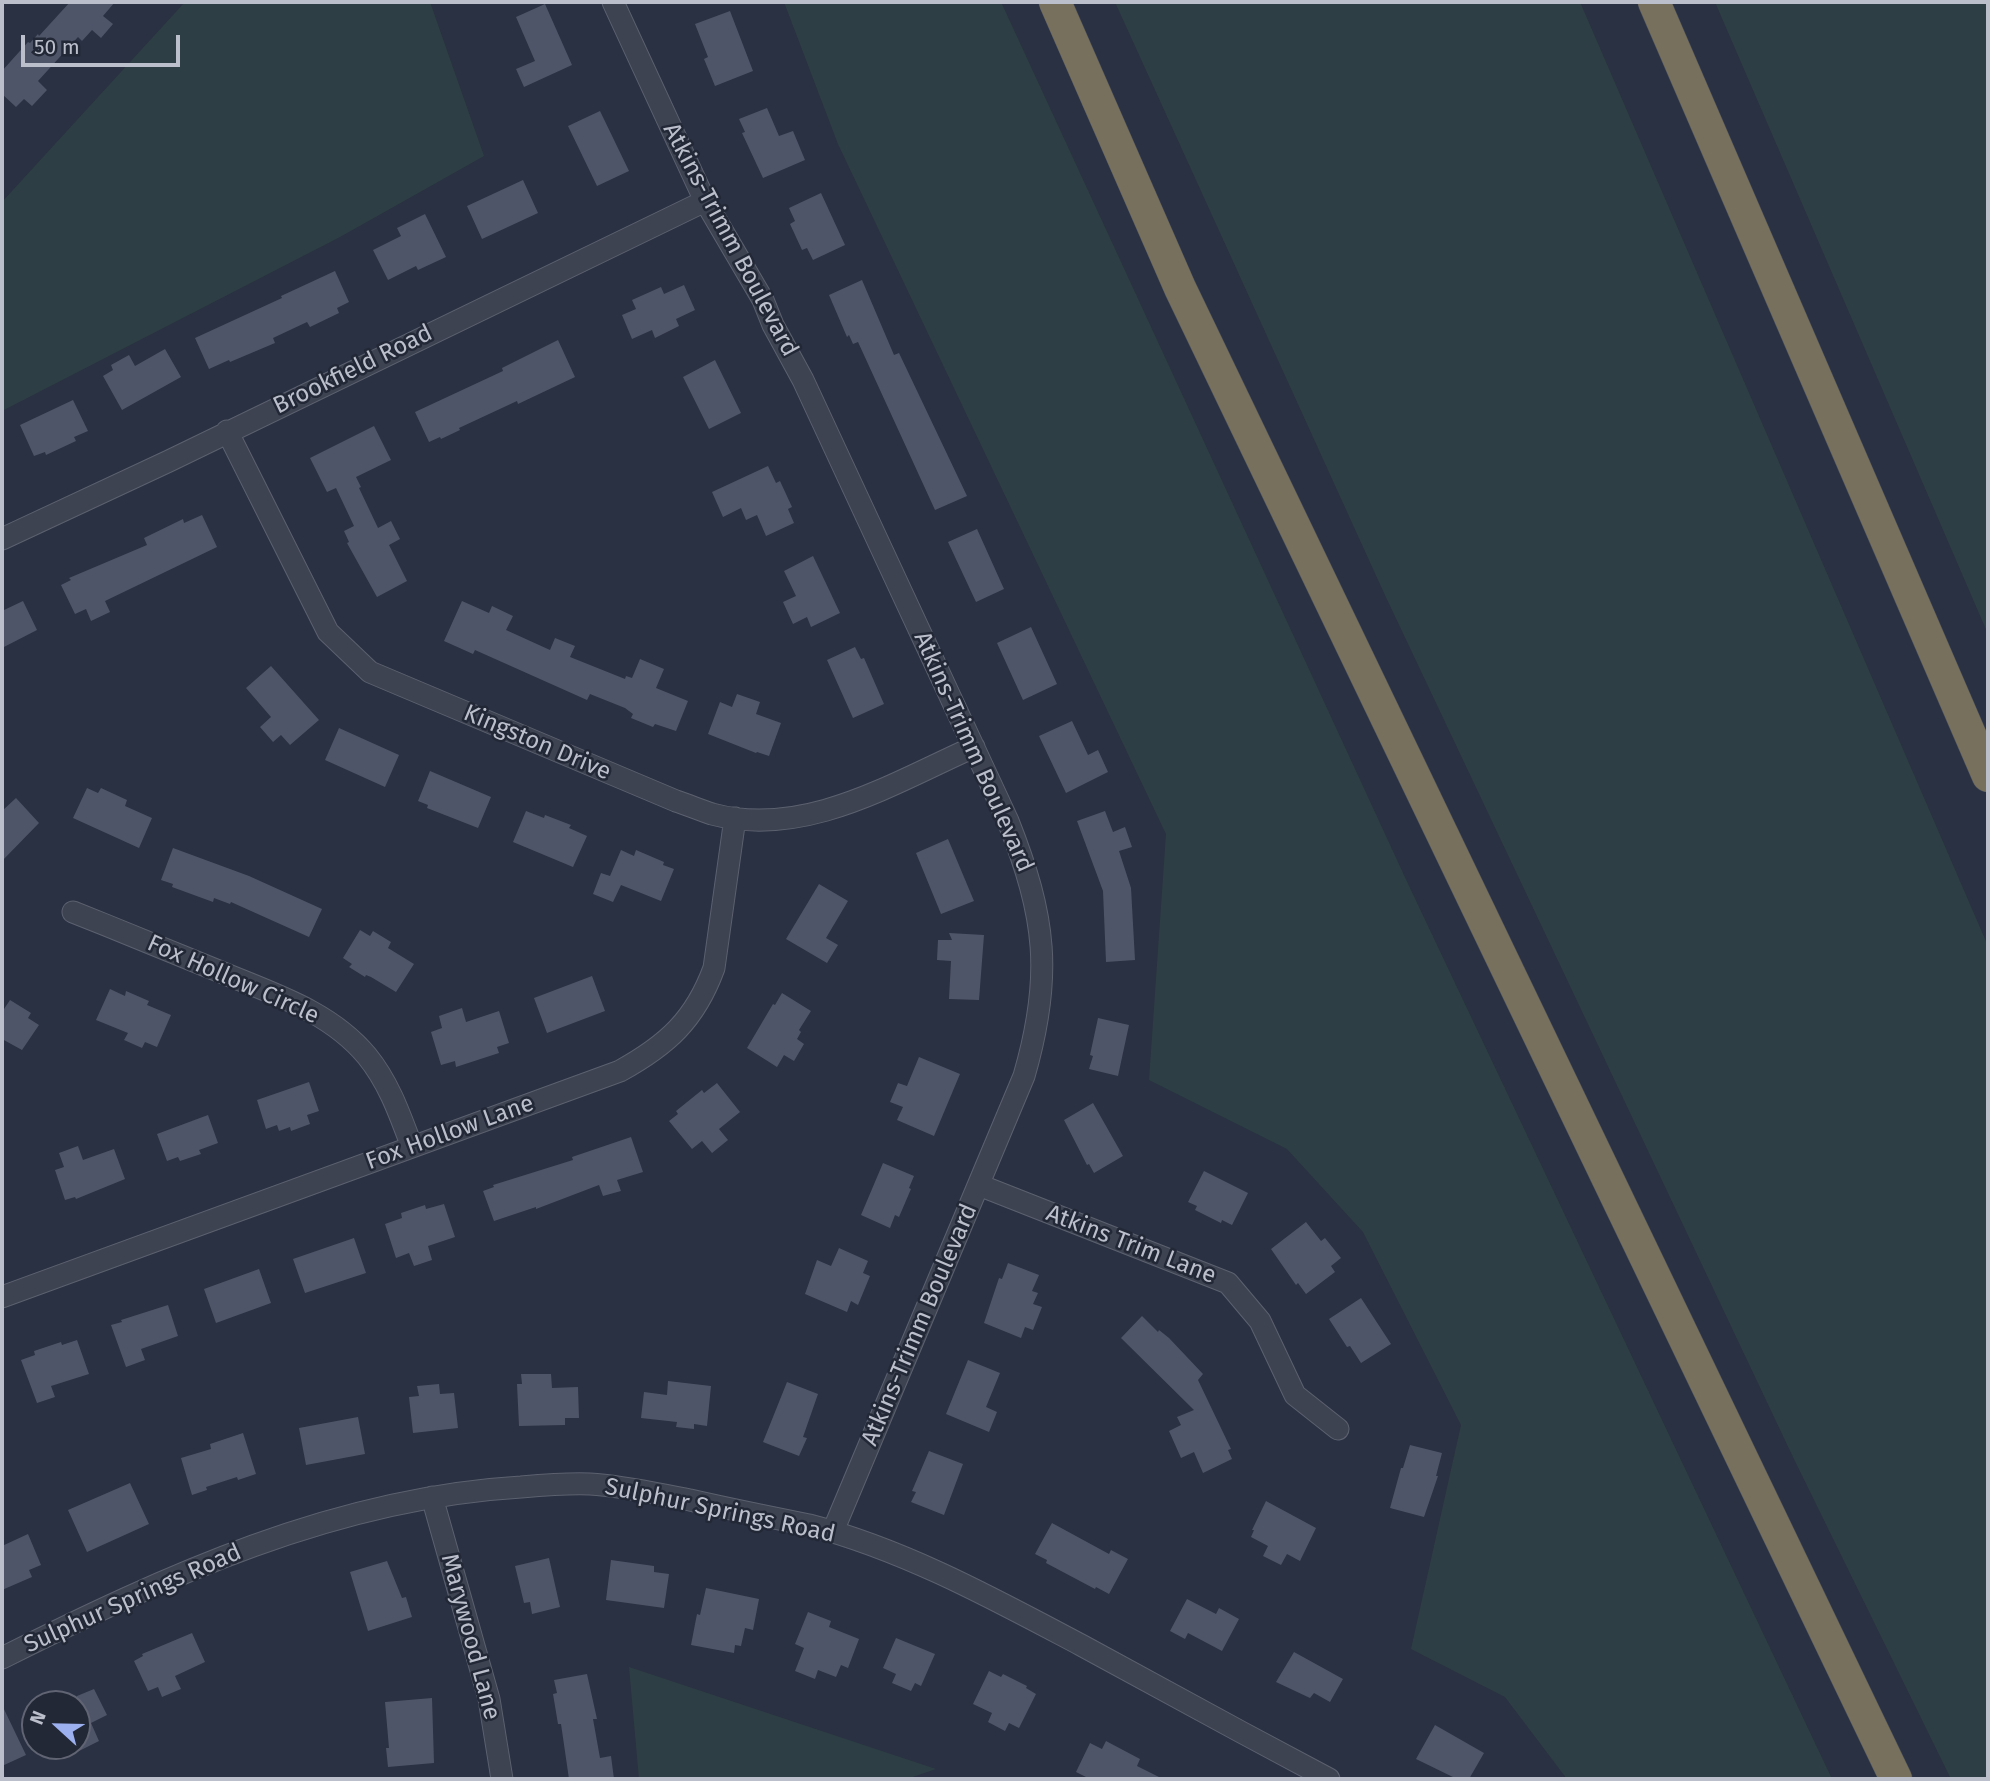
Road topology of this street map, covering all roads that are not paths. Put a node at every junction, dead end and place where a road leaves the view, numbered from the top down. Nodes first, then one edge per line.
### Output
1 (613, 2) edge
2 (1055, 2) edge
3 (1654, 2) edge
4 (705, 201) junction
5 (227, 431) junction
6 (2, 539) edge
7 (974, 747) junction
8 (1988, 776) edge
9 (735, 818) junction
10 (73, 912) dead end
11 (412, 1147) junction
12 (979, 1185) junction
13 (2, 1297) edge
14 (1338, 1429) dead end
15 (432, 1497) junction
16 (833, 1531) junction
17 (2, 1658) edge
18 (502, 1779) edge
19 (1329, 1779) edge
20 (1896, 1779) edge

1 - 4 street, Atkins-Trimm Boulevard
2 - 20 highway
3 - 8 highway
4 - 5 street, Brookfield Road
4 - 7 street, Atkins-Trimm Boulevard
5 - 6 street, Brookfield Road
5 - 9 street, Kingston Drive
7 - 9 street, Kingston Drive
7 - 12 street, Atkins-Trimm Boulevard
9 - 11 street, Fox Hollow Lane
10 - 11 street, Fox Hollow Circle
11 - 13 street, Fox Hollow Lane
12 - 14 street, Atkins Trim Lane
12 - 16 street, Atkins-Trimm Boulevard
15 - 16 street, Sulphur Springs Road
15 - 17 street, Sulphur Springs Road
15 - 18 street, Marywood Lane
16 - 19 street, Sulphur Springs Road

